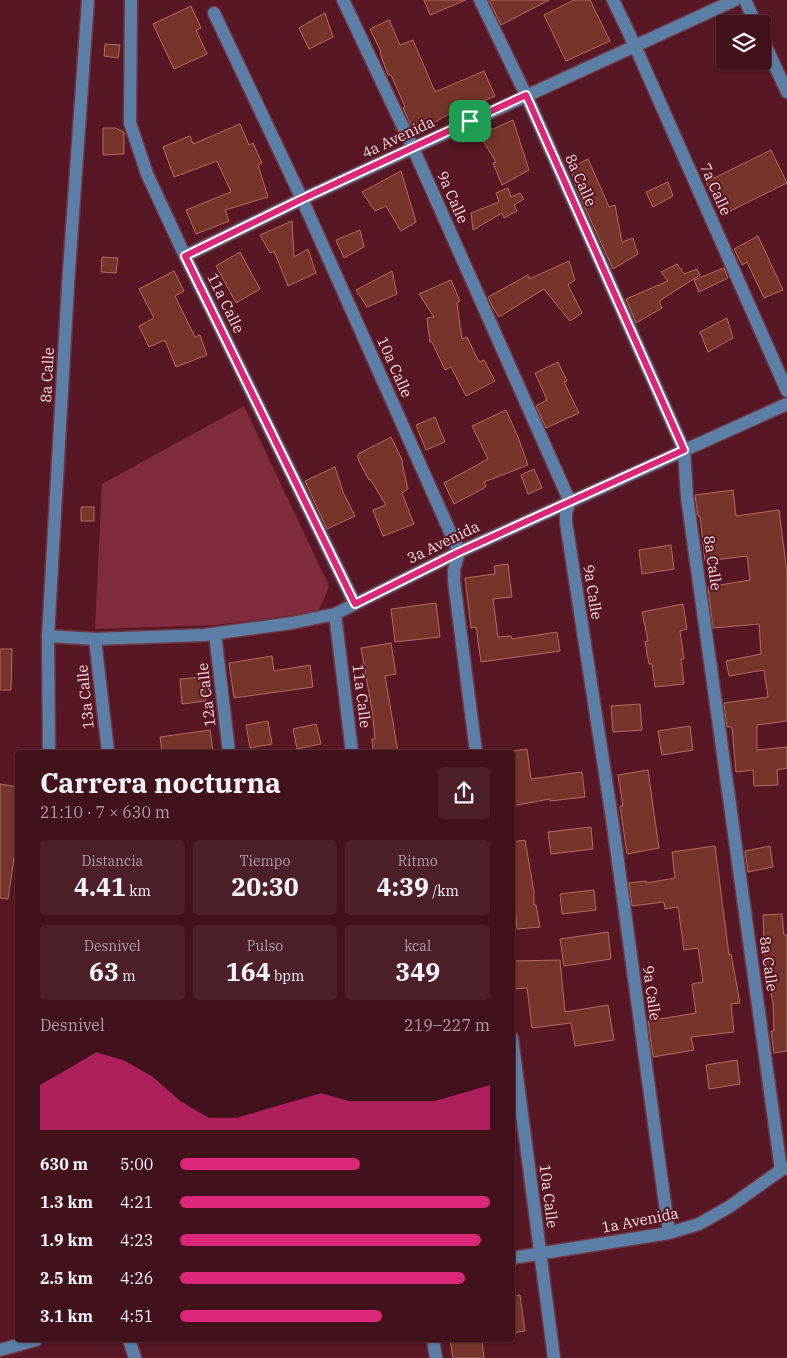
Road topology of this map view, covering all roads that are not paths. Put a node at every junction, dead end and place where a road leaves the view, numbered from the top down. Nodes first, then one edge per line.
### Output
1 (88, 0) edge
2 (131, 0) edge
3 (343, 0) edge
4 (480, 0) edge
5 (613, 0) edge
6 (735, 0) edge
7 (745, 0) edge
8 (214, 12) dead end
9 (752, 15) edge
10 (635, 46) junction
11 (771, 57) edge
12 (787, 92) edge
13 (526, 95) junction
14 (414, 148) junction
15 (302, 199) junction
16 (185, 256) junction
17 (787, 391) edge
18 (787, 404) edge
19 (684, 450) junction
20 (570, 502) junction
21 (459, 552) junction
22 (355, 604) junction
23 (335, 614) junction
24 (215, 634) junction
25 (48, 636) junction
26 (95, 639) junction
27 (50, 750) edge
28 (108, 750) edge
29 (229, 750) edge
30 (352, 750) edge
31 (476, 750) edge
32 (515, 1061) edge
33 (784, 1169) edge
34 (669, 1233) junction
35 (540, 1254) junction
36 (515, 1258) edge
37 (29, 1342) edge
38 (130, 1342) edge
39 (433, 1342) edge
40 (0, 1350) edge
41 (135, 1358) edge
42 (436, 1358) edge
43 (554, 1358) edge

1 - 25 street, 8a Calle
2 - 16 street, 11a Calle
3 - 14 street, 9a Calle
4 - 13 street, 8a Calle
5 - 10 street, 7a Calle
6 - 10 street, 4a Avenida
7 - 9 street
8 - 15 street, 10a Calle
10 - 13 street, 4a Avenida
10 - 17 street, 7a Calle
11 - 12 street
13 - 14 street, 4a Avenida
13 - 19 street, 8a Calle
14 - 15 street, 4a Avenida
14 - 20 street, 9a Calle
15 - 16 street, 4a Avenida
15 - 21 street, 10a Calle
16 - 22 street, 11a Calle
18 - 19 street, 3a Avenida
19 - 20 street, 3a Avenida
19 - 33 street, 8a Calle
20 - 21 street, 3a Avenida
20 - 34 street, 9a Calle
21 - 22 street, 3a Avenida
21 - 31 street
22 - 23 street, 3a Avenida
23 - 24 street, 3a Avenida
23 - 30 street, 11a Calle
24 - 26 street, 3a Avenida
24 - 29 street, 12a Calle
25 - 26 street, 3a Avenida
25 - 27 street, 8a Calle
26 - 28 street, 13a Calle
32 - 35 street, 10a Calle
33 - 34 street, 1a Avenida
34 - 35 street, 1a Avenida
35 - 36 street, 1a Avenida
35 - 43 street, 10a Calle
37 - 40 street
38 - 41 street
39 - 42 street

